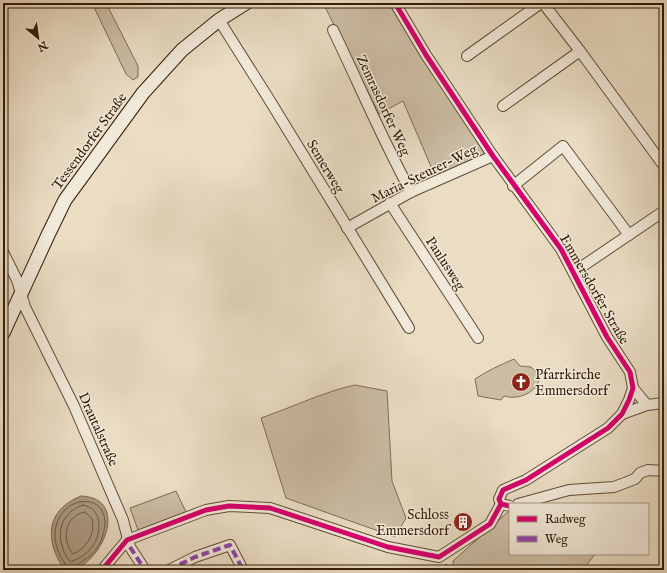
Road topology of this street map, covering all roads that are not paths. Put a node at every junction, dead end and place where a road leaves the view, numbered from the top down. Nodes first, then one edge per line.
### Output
1 (246, 3) edge
2 (395, 3) edge
3 (542, 3) edge
4 (219, 20) junction
5 (333, 30) dead end
6 (580, 51) junction
7 (467, 56) dead end
8 (503, 106) dead end
9 (493, 156) junction
10 (664, 166) edge
11 (513, 186) junction
12 (411, 192) junction
13 (390, 203) junction
14 (664, 211) edge
15 (347, 228) junction
16 (629, 234) junction
17 (3, 252) edge
18 (574, 272) junction
19 (21, 297) junction
20 (409, 328) dead end
21 (3, 333) edge
22 (478, 338) dead end
23 (633, 388) junction
24 (664, 403) edge
25 (647, 405) junction
26 (622, 414) junction
27 (664, 471) edge
28 (522, 503) edge
29 (506, 505) edge
30 (127, 540) junction
31 (242, 568) dead end
32 (102, 570) edge
33 (145, 570) edge
34 (169, 570) edge

1 - 4 street, Tessendorfer Straße
2 - 9 street, Emmersdorfer Straße
3 - 6 street
3 - 7 street
4 - 15 street, Semerweg
4 - 19 street, Tessendorfer Straße
5 - 12 street, Zemrasdorfer Weg
6 - 8 street
6 - 10 street
9 - 11 street, Emmersdorfer Straße
9 - 12 street, Maria-Steurer-Weg
11 - 16 street
11 - 18 street, Emmersdorfer Straße
12 - 13 street, Maria-Steurer-Weg
13 - 15 street, Maria-Steurer-Weg
13 - 22 street, Paulusweg
14 - 16 street
15 - 20 street, Semerweg
16 - 18 street
17 - 19 street, Drautalstraße
18 - 23 street, Emmersdorfer Straße
19 - 21 street, Tessendorfer Straße
19 - 30 street, Drautalstraße
23 - 25 street
23 - 26 street
24 - 25 street
25 - 26 street
26 - 29 street
27 - 28 street
29 - 30 street
30 - 32 street
30 - 33 street, Drautalstraße
31 - 34 street

